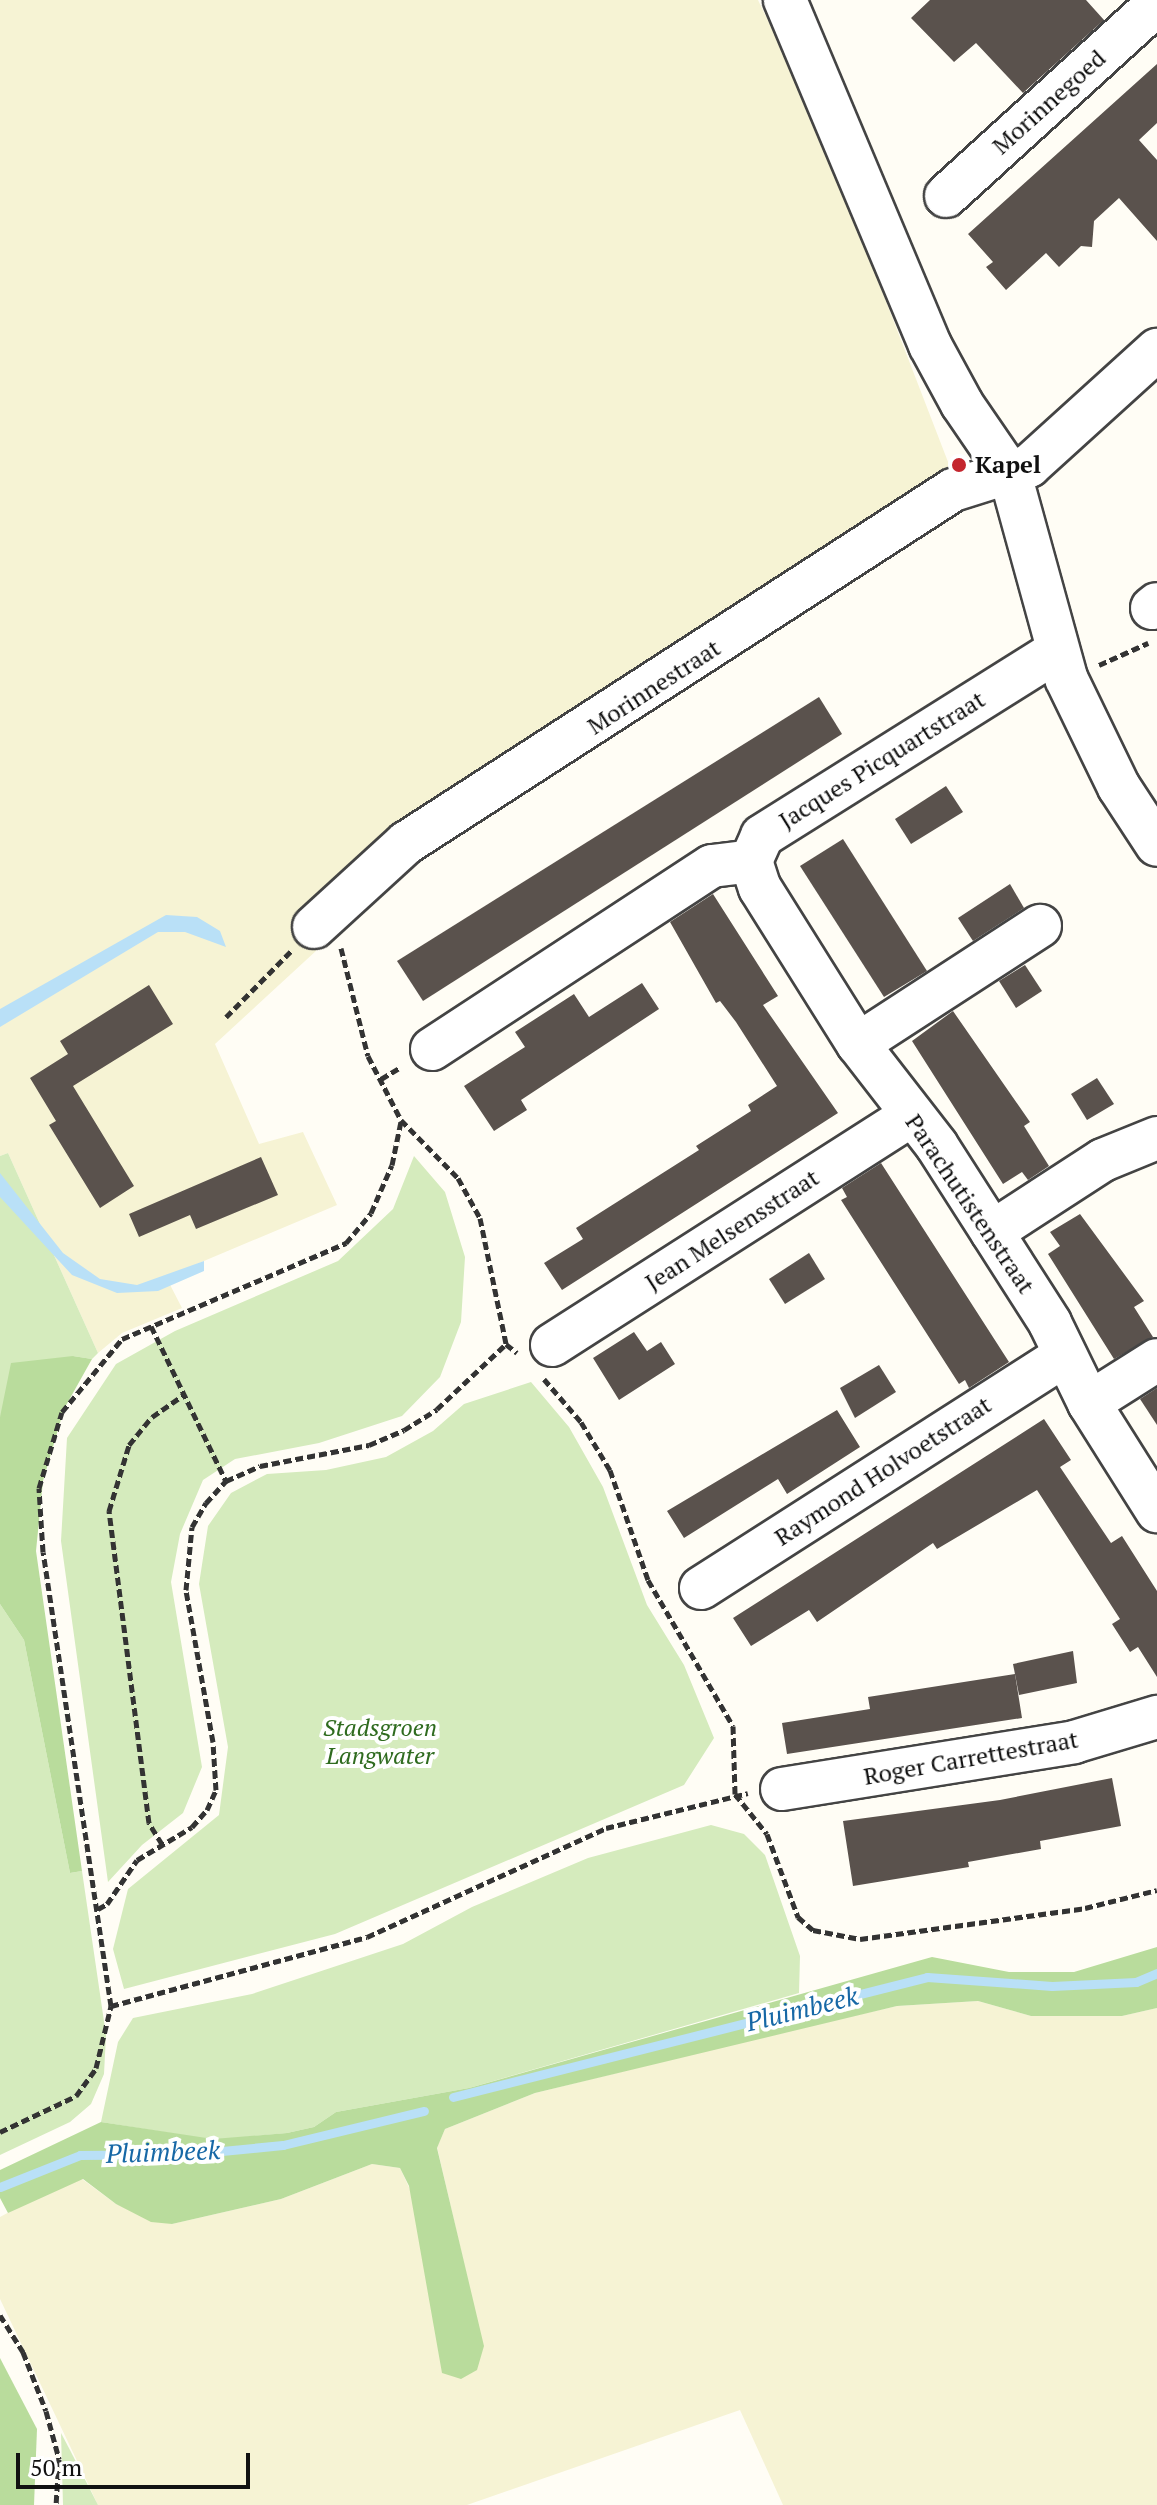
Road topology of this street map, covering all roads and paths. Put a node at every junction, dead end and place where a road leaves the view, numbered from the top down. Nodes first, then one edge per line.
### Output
1 (785, 0) edge
2 (1151, 4) edge
3 (946, 196) dead end
4 (1157, 350) edge
5 (1010, 474) junction
6 (1155, 616) edge
7 (1061, 664) junction
8 (1157, 845) edge
9 (751, 861) junction
10 (324, 918) junction
11 (1040, 926) dead end
12 (226, 1017) dead end
13 (858, 1044) junction
14 (432, 1049) dead end
15 (912, 1115) junction
16 (401, 1120) junction
17 (1157, 1138) edge
18 (992, 1232) junction
19 (151, 1326) junction
20 (506, 1344) junction
21 (1065, 1355) junction
22 (539, 1359) junction
23 (1157, 1360) edge
24 (184, 1395) junction
25 (1089, 1403) junction
26 (226, 1481) junction
27 (1157, 1511) edge
28 (701, 1588) dead end
29 (1157, 1717) edge
30 (782, 1789) dead end
31 (735, 1794) junction
32 (162, 1844) junction
33 (1157, 1890) edge
34 (98, 1909) junction
35 (111, 2006) junction
36 (0, 2132) edge
37 (0, 2315) edge
38 (56, 2505) edge

1 - 5 street
2 - 3 street, Morinnegoed
4 - 5 street, Morinnestraat
5 - 7 street
5 - 10 street, Morinnestraat
6 - 7 path
7 - 8 street
7 - 9 street, Jacques Picquartstraat
9 - 13 street, Parachutistenstraat
9 - 14 street
10 - 12 path
10 - 16 path
11 - 13 street
13 - 15 street, Parachutistenstraat
15 - 18 street, Parachutistenstraat
15 - 22 street, Jean Melsensstraat
16 - 19 path
16 - 20 path
17 - 18 street
18 - 21 street, Parachutistenstraat
19 - 24 path
19 - 34 path
20 - 22 path
20 - 26 path
21 - 25 street, Parachutistenstraat
21 - 28 street, Raymond Holvoetstraat
22 - 31 path
23 - 25 street
24 - 26 path
24 - 32 path
25 - 27 street, Parachutistenstraat
26 - 32 path
29 - 30 street, Roger Carrettestraat
31 - 33 path
31 - 35 path
32 - 34 path
34 - 35 path
35 - 36 path
37 - 38 path

